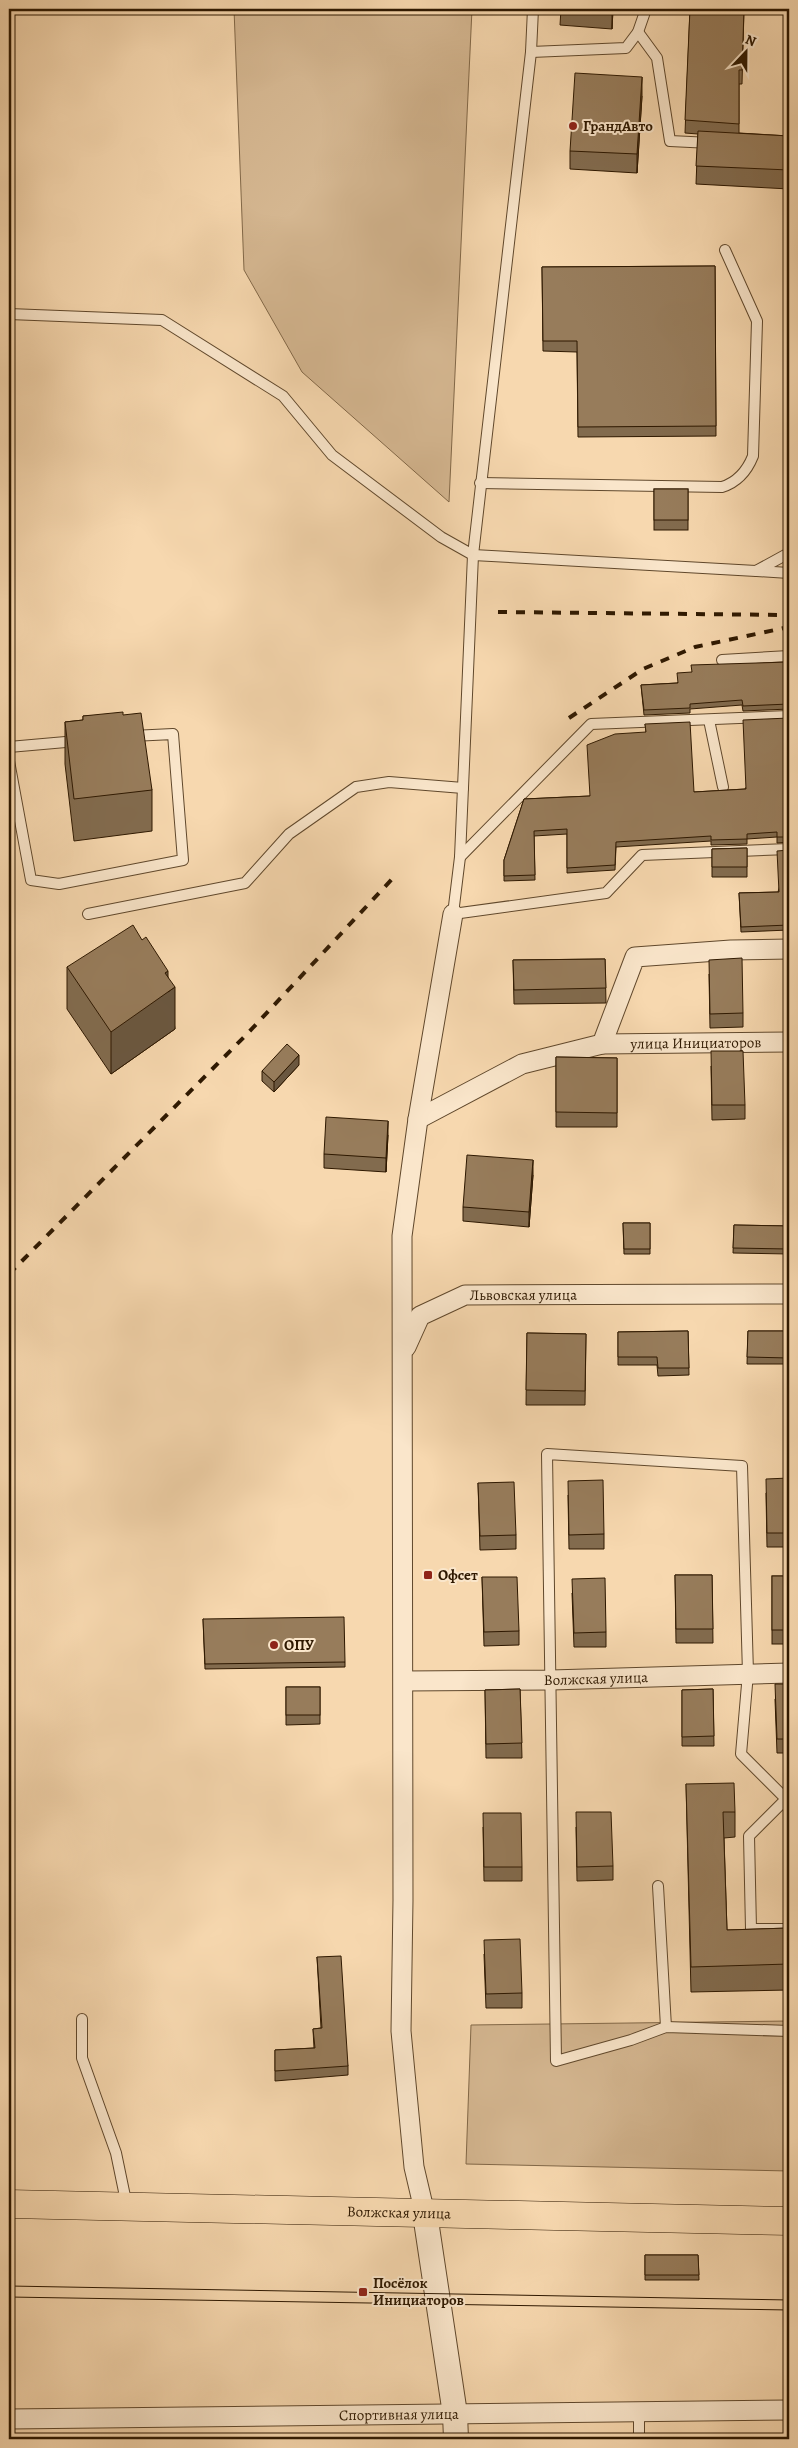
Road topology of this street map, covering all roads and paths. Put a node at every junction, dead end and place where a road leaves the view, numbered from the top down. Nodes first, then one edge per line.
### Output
1 (534, 9) edge
2 (646, 9) edge
3 (638, 32) junction
4 (531, 52) junction
5 (720, 143) edge
6 (725, 250) dead end
7 (9, 314) edge
8 (480, 482) junction
9 (789, 553) edge
10 (473, 555) junction
11 (756, 571) junction
12 (789, 573) edge
13 (789, 656) edge
14 (722, 660) dead end
15 (789, 716) edge
16 (709, 720) junction
17 (121, 737) edge
18 (84, 740) edge
19 (9, 747) edge
20 (9, 761) edge
21 (723, 787) dead end
22 (463, 788) junction
23 (789, 849) edge
24 (460, 858) junction
25 (88, 914) dead end
26 (453, 914) junction
27 (789, 949) edge
28 (789, 1042) edge
29 (602, 1044) junction
30 (418, 1119) junction
31 (789, 1294) edge
32 (403, 1353) junction
33 (748, 1673) junction
34 (789, 1673) edge
35 (551, 1680) junction
36 (404, 1681) junction
37 (788, 1799) edge
38 (658, 1886) dead end
39 (789, 1929) edge
40 (82, 2019) dead end
41 (666, 2027) junction
42 (789, 2031) edge
43 (9, 2204) edge
44 (127, 2207) junction
45 (425, 2214) junction
46 (789, 2221) edge
47 (789, 2410) edge
48 (639, 2412) junction
49 (455, 2414) junction
50 (9, 2419) edge
51 (456, 2439) edge
52 (639, 2439) edge

1 - 4 lane
2 - 3 lane
3 - 4 lane
3 - 5 lane
4 - 8 lane
6 - 8 lane
7 - 10 lane
8 - 10 lane
9 - 11 lane
10 - 11 lane
10 - 22 lane
11 - 12 lane
13 - 14 lane
15 - 16 lane
16 - 21 lane
16 - 24 lane
17 - 20 lane
18 - 19 lane
22 - 24 lane
22 - 25 lane
23 - 26 lane
24 - 26 lane
26 - 30 street
27 - 29 street
28 - 29 street, улица Инициаторов
29 - 30 street, улица Инициаторов
30 - 32 street
31 - 32 street, Львовская улица
32 - 36 street, Львовская улица
33 - 34 street, Волжская улица
33 - 35 street, Волжская улица
33 - 35 lane
33 - 37 lane
35 - 36 street, Волжская улица
35 - 41 lane
36 - 45 street, Львовская улица
37 - 39 lane
38 - 41 lane
40 - 44 lane
41 - 42 lane
43 - 44 main road, Волжская улица
44 - 45 main road, Волжская улица
45 - 46 main road, Волжская улица
45 - 49 street
47 - 48 street, Спортивная улица
48 - 49 street, Спортивная улица
48 - 52 lane
49 - 50 street, Спортивная улица
49 - 51 street

